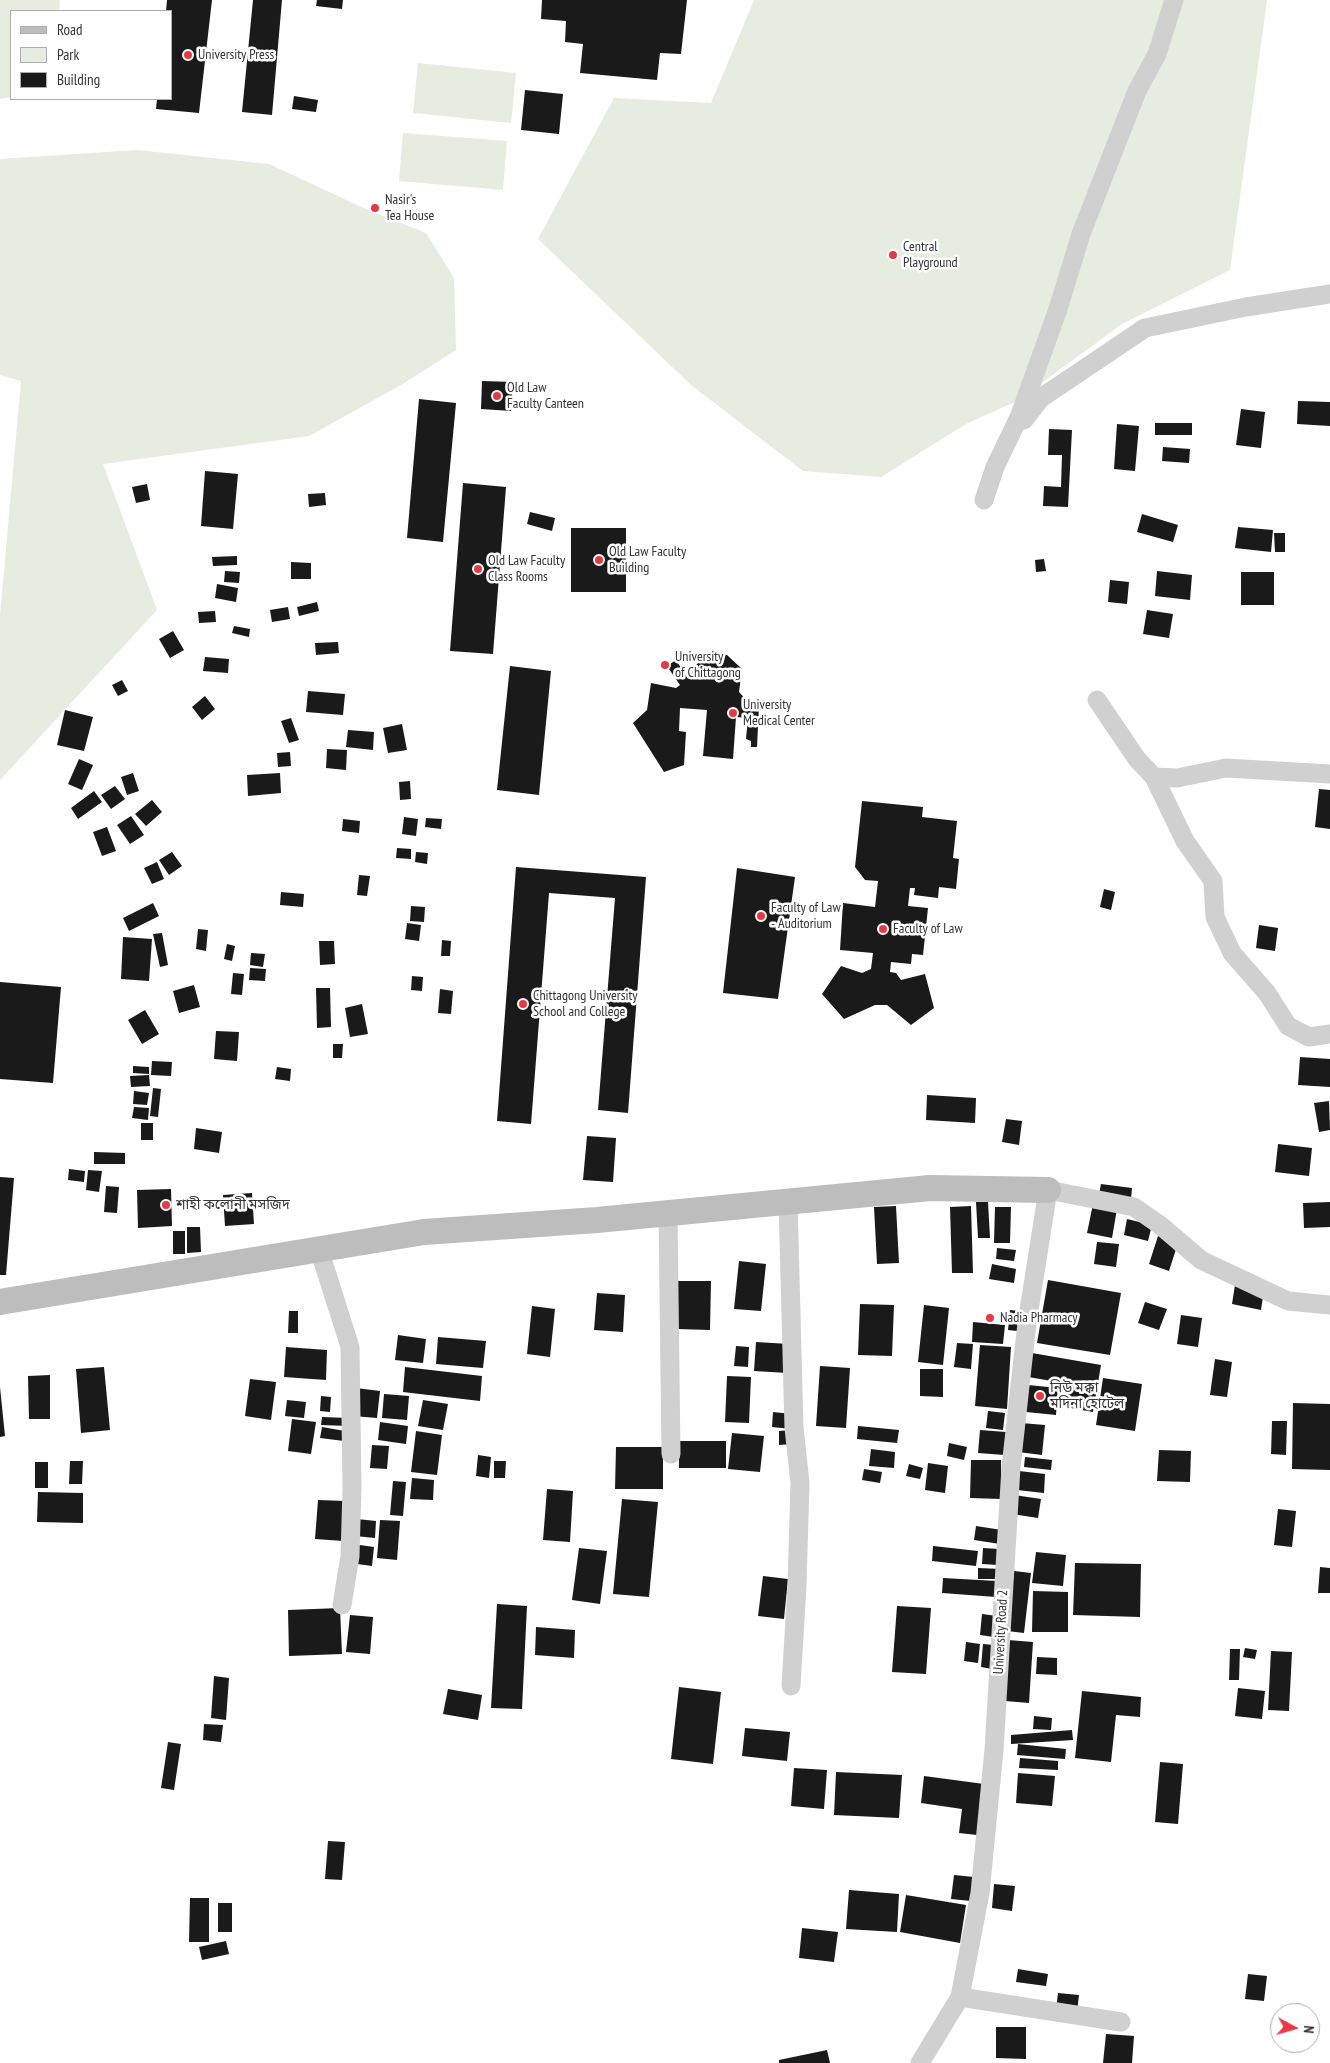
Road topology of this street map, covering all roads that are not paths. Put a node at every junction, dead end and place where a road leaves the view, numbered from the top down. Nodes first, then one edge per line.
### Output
1 (1174, 0) edge
2 (1330, 294) edge
3 (1097, 700) dead end
4 (1330, 774) edge
5 (1154, 778) junction
6 (1330, 1034) edge
7 (1048, 1190) junction
8 (788, 1201) junction
9 (668, 1213) junction
10 (319, 1250) junction
11 (0, 1302) edge
12 (1330, 1305) edge
13 (671, 1454) dead end
14 (342, 1605) dead end
15 (791, 1686) dead end
16 (960, 1997) junction
17 (1122, 2022) dead end
18 (920, 2063) edge

1 - 2 street
3 - 5 street
4 - 5 street
5 - 6 street
7 - 8 street
7 - 12 street
7 - 16 street, University Road 2
8 - 9 street
8 - 15 street
9 - 10 street
9 - 13 street
10 - 11 street
10 - 14 street
16 - 17 street
16 - 18 street, University Road 2

